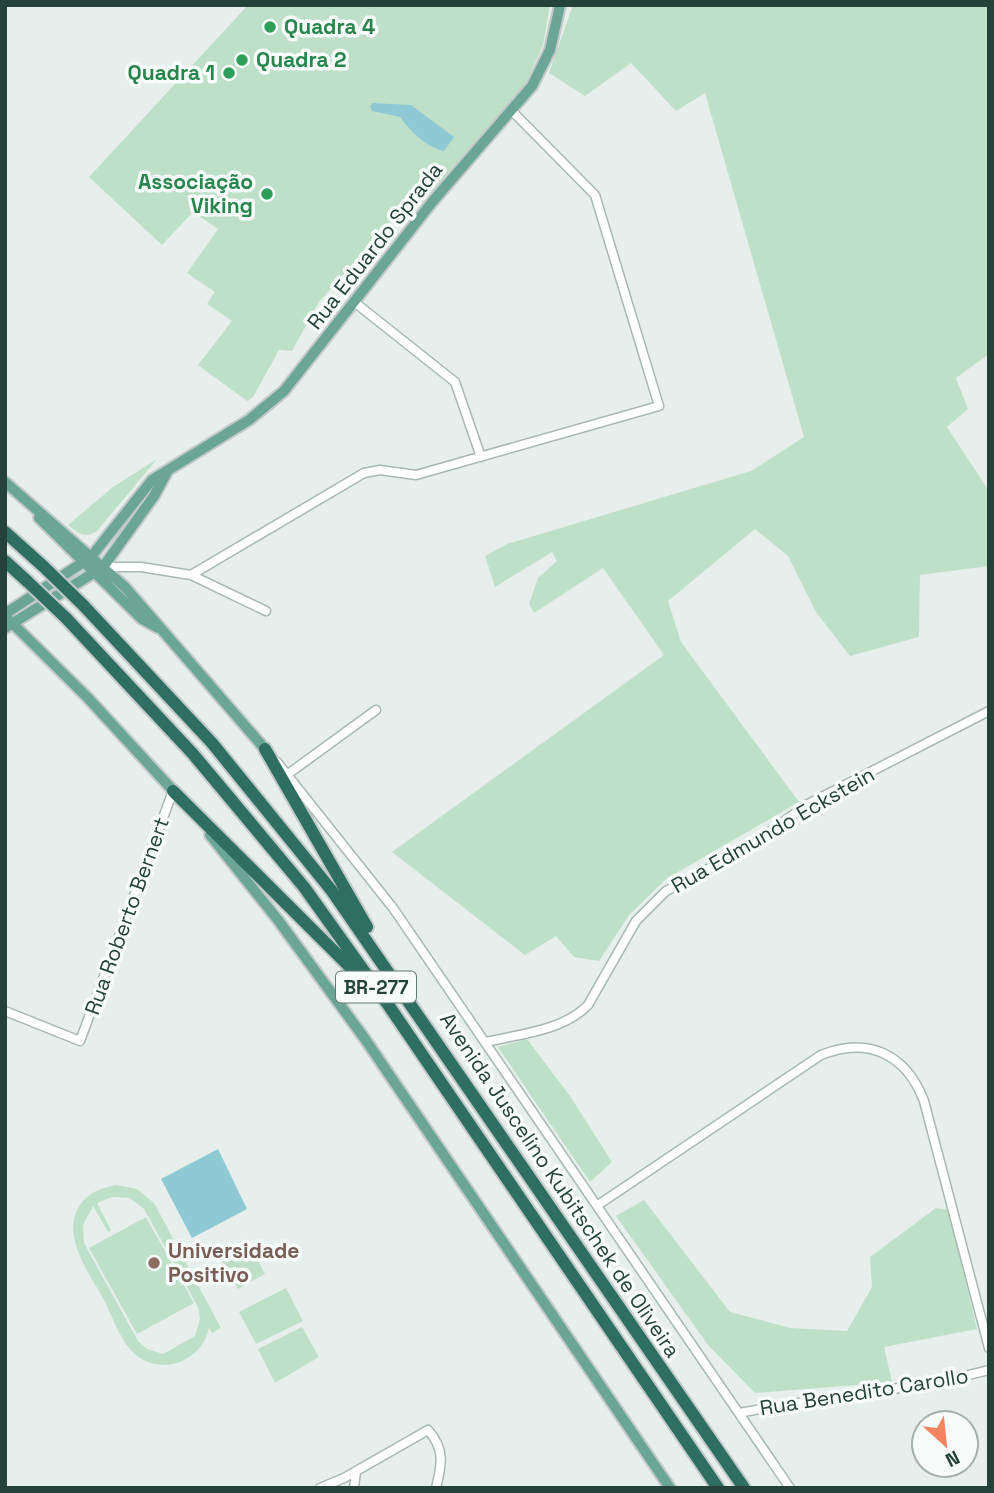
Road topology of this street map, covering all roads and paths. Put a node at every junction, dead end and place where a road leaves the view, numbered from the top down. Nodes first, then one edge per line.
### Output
1 (560, 5) edge
2 (512, 110) junction
3 (353, 301) junction
4 (481, 457) junction
5 (168, 469) junction
6 (5, 482) edge
7 (5, 532) edge
8 (87, 560) junction
9 (5, 561) edge
10 (141, 567) junction
11 (98, 570) junction
12 (191, 575) junction
13 (125, 587) junction
14 (266, 611) dead end
15 (7, 621) edge
16 (160, 629) junction
17 (376, 710) dead end
18 (989, 711) edge
19 (265, 749) junction
20 (288, 774) junction
21 (173, 791) junction
22 (389, 1006) junction
23 (5, 1011) edge
24 (486, 1042) junction
25 (443, 1049) junction
26 (598, 1205) junction
27 (989, 1348) edge
28 (989, 1370) edge
29 (739, 1413) junction
30 (356, 1471) junction
31 (320, 1488) edge
32 (354, 1488) edge
33 (436, 1488) edge
34 (670, 1488) edge
35 (718, 1488) edge
36 (744, 1488) edge
37 (790, 1488) edge

1 - 2 main road, Rua Eduardo Sprada
2 - 3 main road, Rua Eduardo Sprada
2 - 4 street
3 - 4 street
3 - 5 main road, Rua Eduardo Sprada
4 - 12 street
5 - 8 main road, Rua Eduardo Sprada
5 - 11 main road, Rua Eduardo Sprada
6 - 8 main road
7 - 25 highway, Avenida Juscelino Kubitschek de Oliveira / BR-277, bridge
8 - 11 main road
8 - 15 main road, Rua Eduardo Sprada
9 - 22 highway, Avenida Juscelino Kubitschek de Oliveira / BR-277, bridge
10 - 11 street
10 - 12 street
10 - 13 street
11 - 13 main road
11 - 15 main road, Rua Eduardo Sprada
11 - 16 main road
12 - 14 street
13 - 16 main road
15 - 21 main road
16 - 19 main road
17 - 20 street
18 - 24 street, Rua Edmundo Eckstein
19 - 20 street
19 - 25 highway
20 - 24 street
21 - 22 highway
21 - 23 street, Rua Roberto Bernert
21 - 34 main road
22 - 35 highway, Avenida Juscelino Kubitschek de Oliveira / BR-277
24 - 26 street
25 - 36 highway, Avenida Juscelino Kubitschek de Oliveira / BR-277
26 - 27 street
26 - 29 street
28 - 29 street, Rua Benedito Carollo
29 - 37 street
30 - 31 street
30 - 32 street
30 - 33 street

